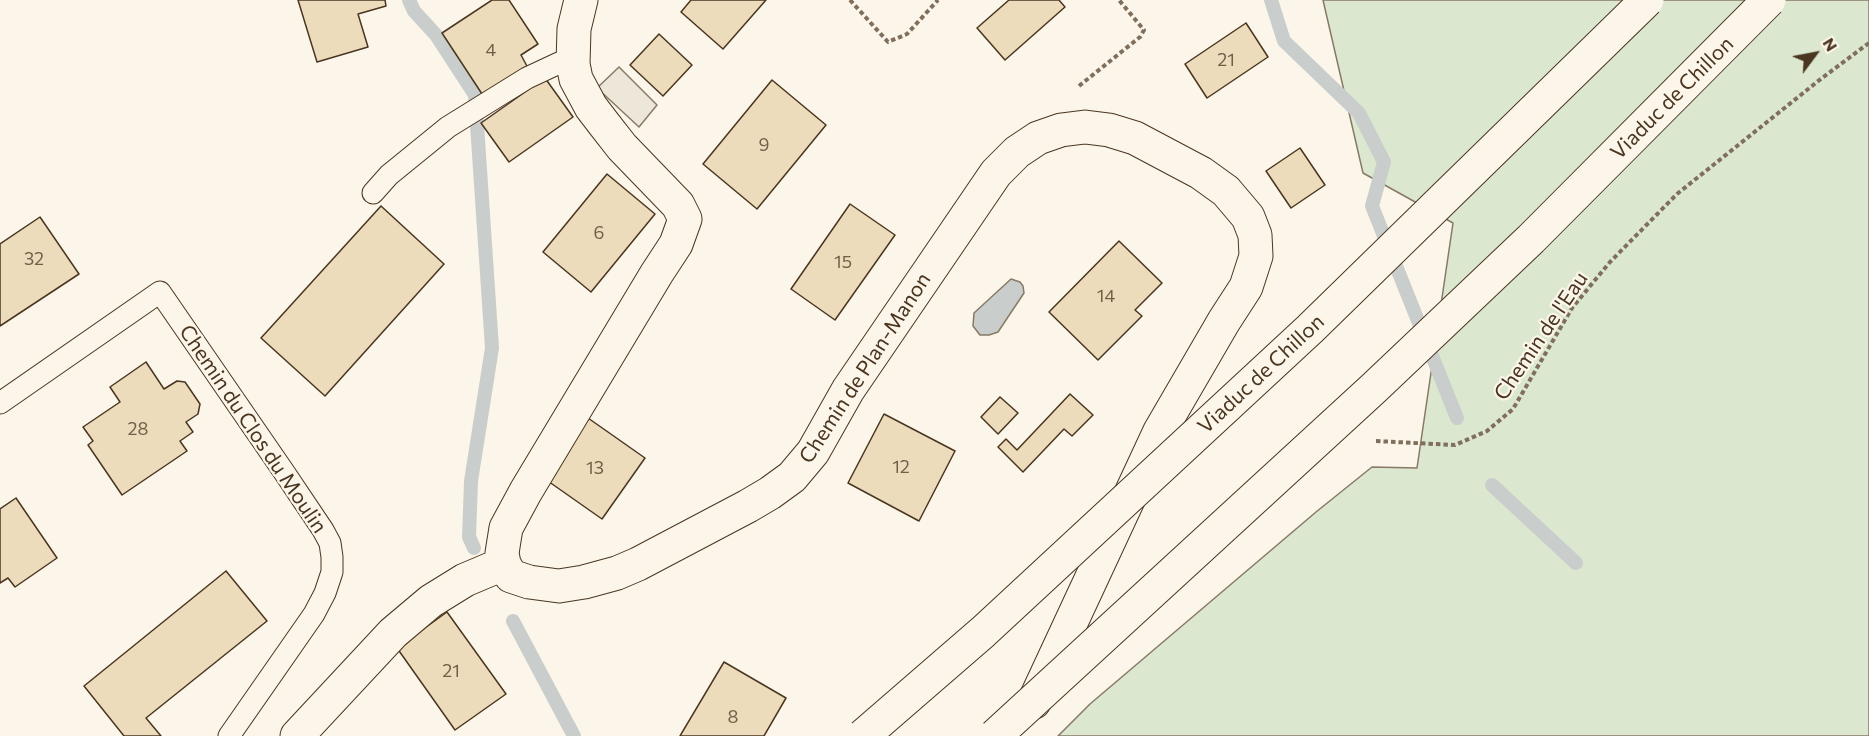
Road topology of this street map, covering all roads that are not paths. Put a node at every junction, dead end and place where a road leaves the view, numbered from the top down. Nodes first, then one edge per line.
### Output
1 (581, 0) edge
2 (1647, 0) edge
3 (1769, 0) edge
4 (573, 59) junction
5 (374, 193) dead end
6 (0, 403) edge
7 (505, 566) junction
8 (229, 736) edge
9 (297, 736) edge
10 (863, 736) edge
11 (995, 736) edge
12 (1018, 736) edge

1 - 4 main road
2 - 10 main road, Viaduc de Chillon, bridge
3 - 11 main road, Viaduc de Chillon, bridge
4 - 5 lane
4 - 7 main road
6 - 8 lane, Chemin du Clos du Moulin
7 - 9 main road
7 - 12 main road, Chemin de Plan-Manon

